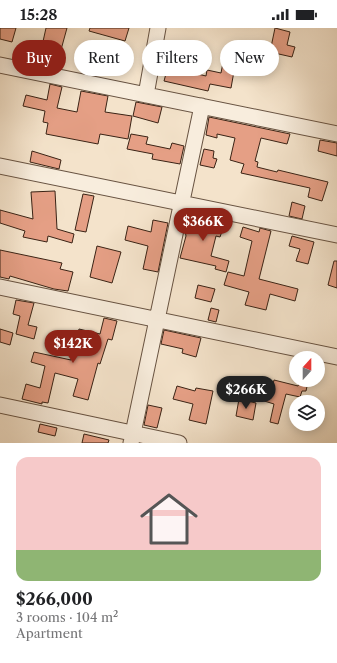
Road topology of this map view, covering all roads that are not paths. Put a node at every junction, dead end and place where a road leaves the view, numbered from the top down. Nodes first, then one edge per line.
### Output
1 (158, 28) edge
2 (0, 65) edge
3 (146, 95) junction
4 (202, 106) junction
5 (337, 134) edge
6 (0, 166) edge
7 (182, 202) junction
8 (337, 235) edge
9 (0, 287) edge
10 (157, 318) junction
11 (337, 357) edge
12 (0, 405) edge
13 (132, 438) edge
14 (179, 443) edge

1 - 3 street
2 - 3 street
3 - 4 street
4 - 5 street
4 - 7 street
6 - 7 street
7 - 8 street
7 - 10 street
9 - 10 street
10 - 11 street
10 - 13 street
12 - 13 street
13 - 14 street

